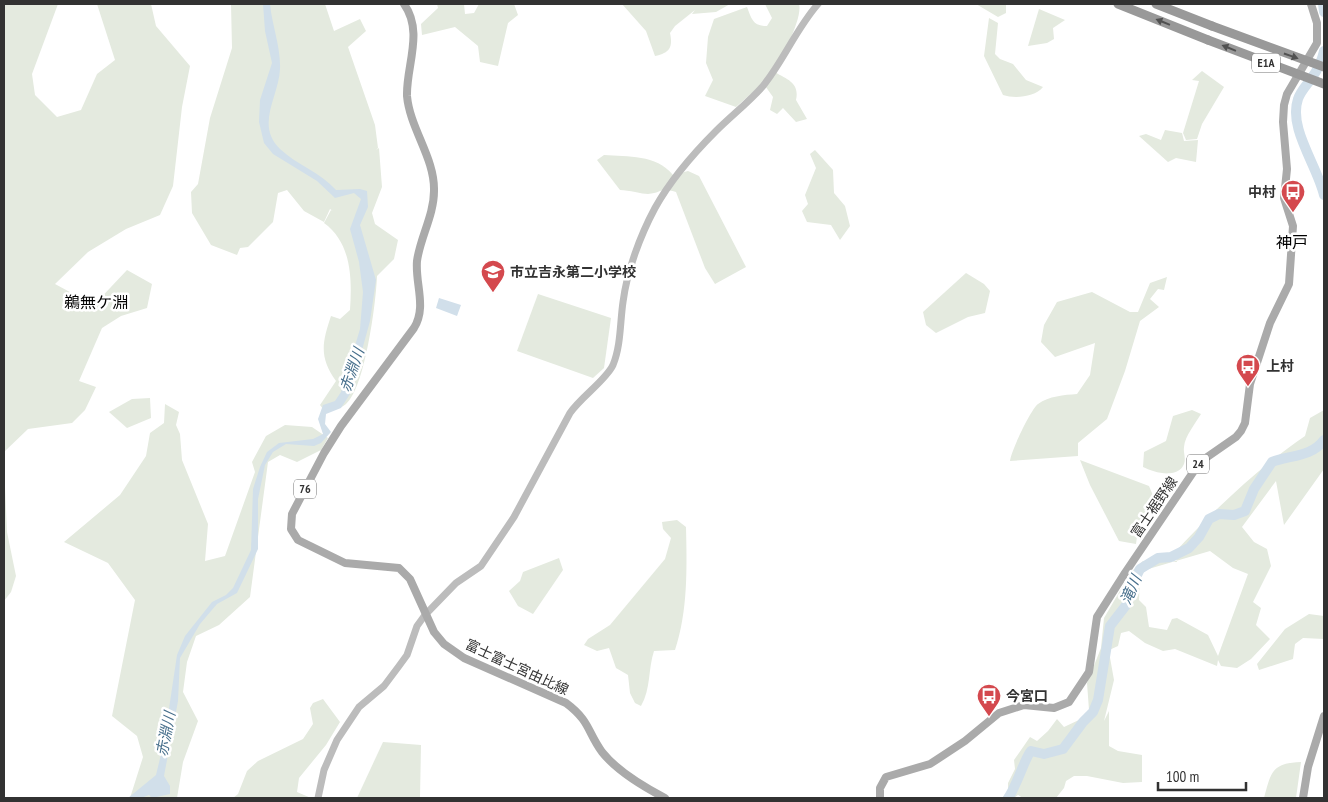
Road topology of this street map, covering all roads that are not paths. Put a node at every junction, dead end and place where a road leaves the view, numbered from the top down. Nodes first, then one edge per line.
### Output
1 (404, 4) edge
2 (818, 4) edge
3 (1118, 4) edge
4 (1156, 4) edge
5 (1311, 4) edge
6 (1324, 67) edge
7 (1324, 84) edge
8 (425, 615) junction
9 (1324, 716) edge
10 (318, 798) edge
11 (665, 798) edge
12 (880, 798) edge
13 (1303, 798) edge

1 - 8 main road, 富士富士宮由比線 / 76
2 - 8 street
7 -> 3 highway, E1A, bridge
4 -> 6 highway, E1A, bridge
5 - 12 main road, 富士裾野線 / 24
8 - 10 street
8 - 11 main road, 富士富士宮由比線 / 76
9 - 13 main road

